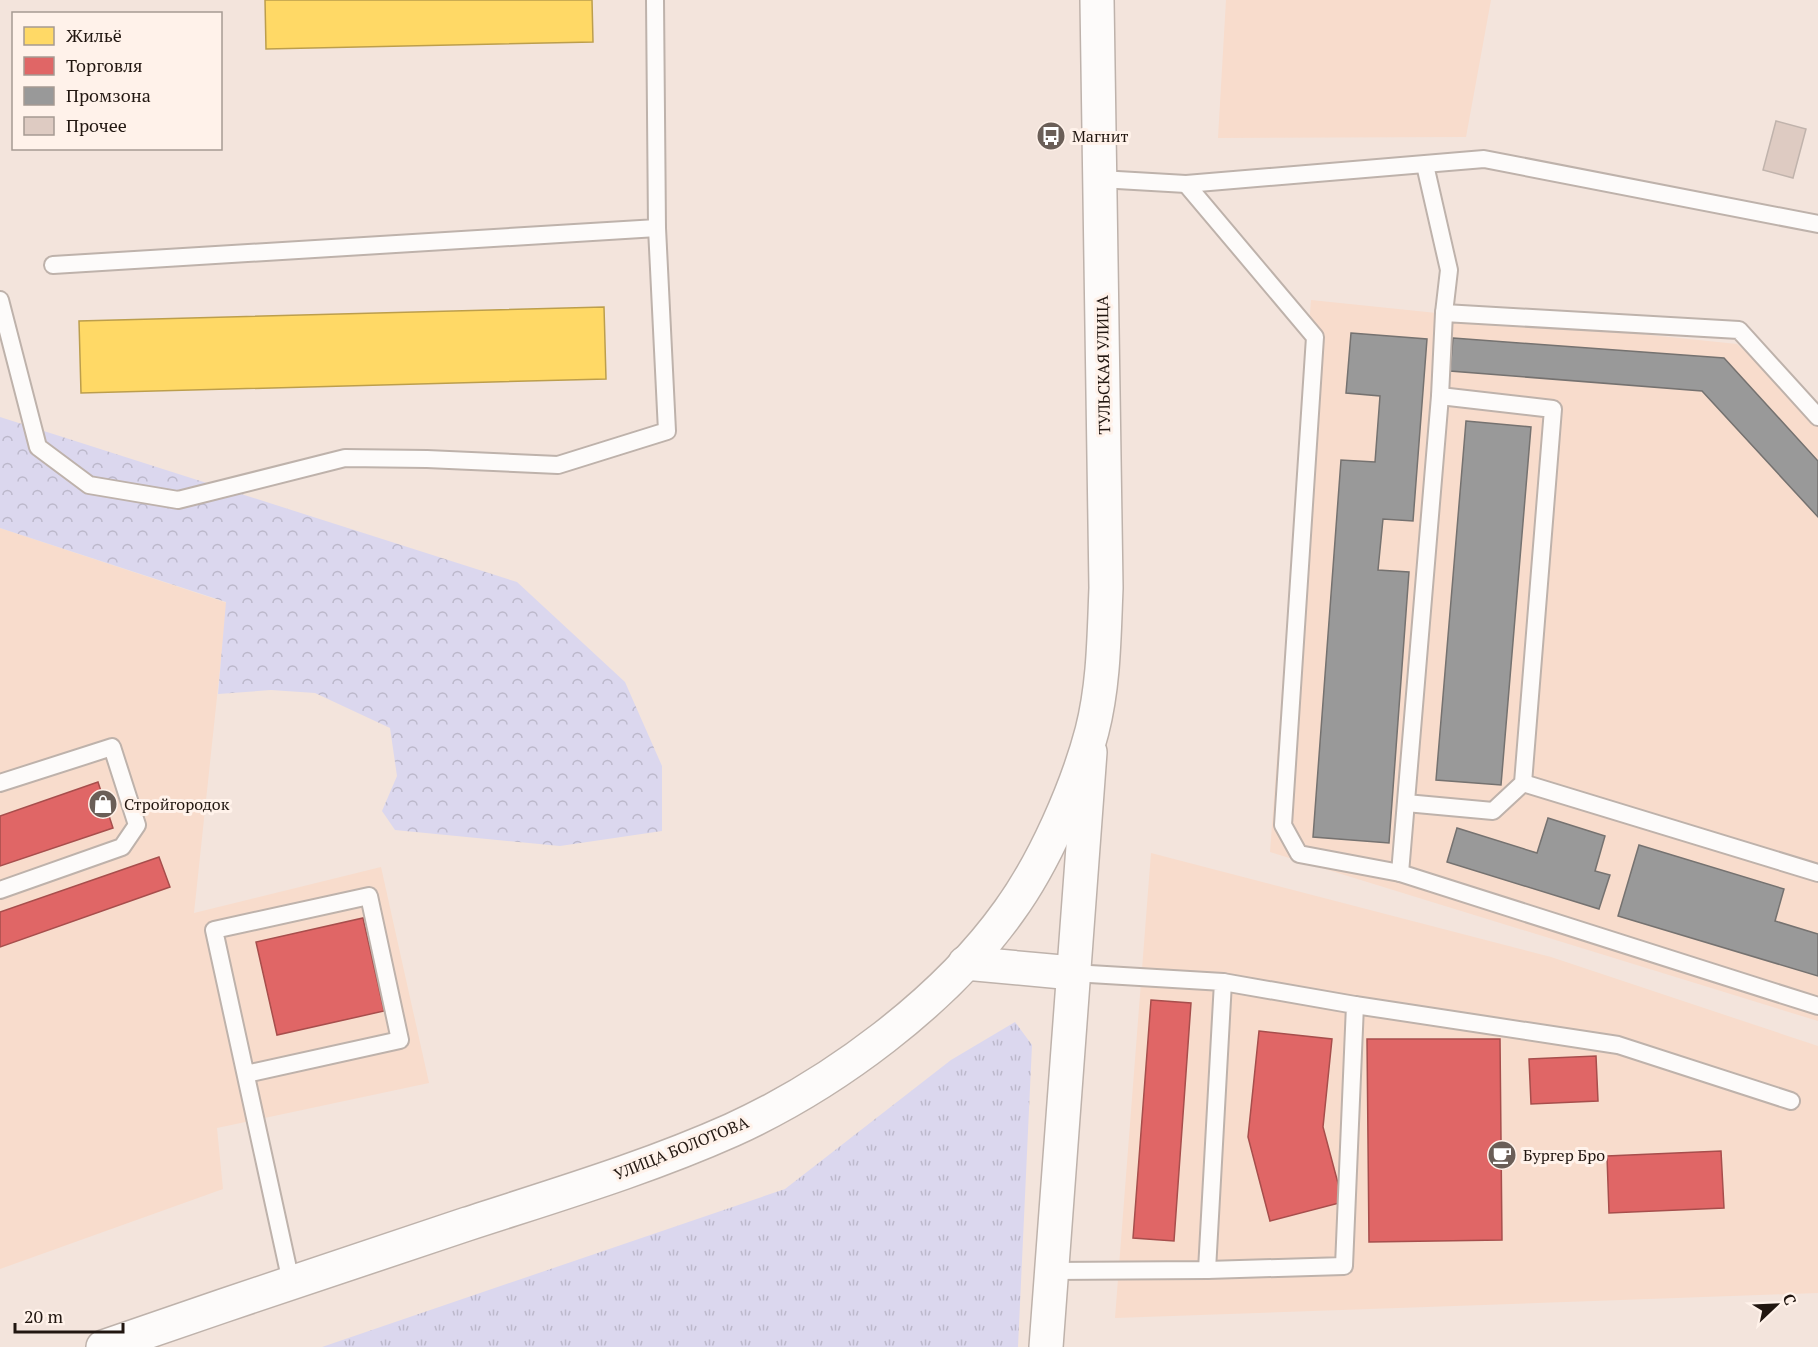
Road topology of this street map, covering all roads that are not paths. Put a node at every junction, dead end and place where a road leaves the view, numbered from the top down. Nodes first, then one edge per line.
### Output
1 (655, 0) edge
2 (1097, 0) edge
3 (1425, 165) junction
4 (1100, 179) junction
5 (1186, 184) junction
6 (1818, 224) edge
7 (657, 228) junction
8 (52, 265) dead end
9 (0, 300) edge
10 (1444, 313) junction
11 (1440, 396) junction
12 (1818, 417) edge
13 (1092, 730) junction
14 (0, 783) edge
15 (1523, 783) junction
16 (1406, 803) junction
17 (1400, 873) junction
18 (1818, 873) edge
19 (0, 890) edge
20 (965, 963) junction
21 (1073, 973) junction
22 (1223, 982) junction
23 (1355, 1005) junction
24 (1818, 1006) edge
25 (246, 1074) junction
26 (1791, 1101) dead end
27 (1207, 1270) junction
28 (1052, 1271) junction
29 (291, 1282) junction
30 (104, 1347) edge
31 (1046, 1347) edge

1 - 7 lane
2 - 4 main road, ТУЛЬСКАЯ УЛИЦА
3 - 5 lane
3 - 6 lane
3 - 10 lane
4 - 5 lane
4 - 13 main road, ТУЛЬСКАЯ УЛИЦА
5 - 17 lane
7 - 8 lane
7 - 9 lane
10 - 11 lane
10 - 12 lane
11 - 15 lane
11 - 16 lane
13 - 20 main road, УЛИЦА БОЛОТОВА
13 - 21 main road
14 - 19 lane
15 - 16 lane
15 - 18 lane
16 - 17 lane
17 - 24 lane
20 - 21 main road
20 - 29 main road, УЛИЦА БОЛОТОВА
21 - 22 lane
21 - 28 main road
22 - 23 lane
22 - 27 lane
23 - 26 lane
23 - 27 lane
25 - 25 lane
25 - 29 lane
27 - 28 lane
28 - 31 main road
29 - 30 main road, УЛИЦА БОЛОТОВА

